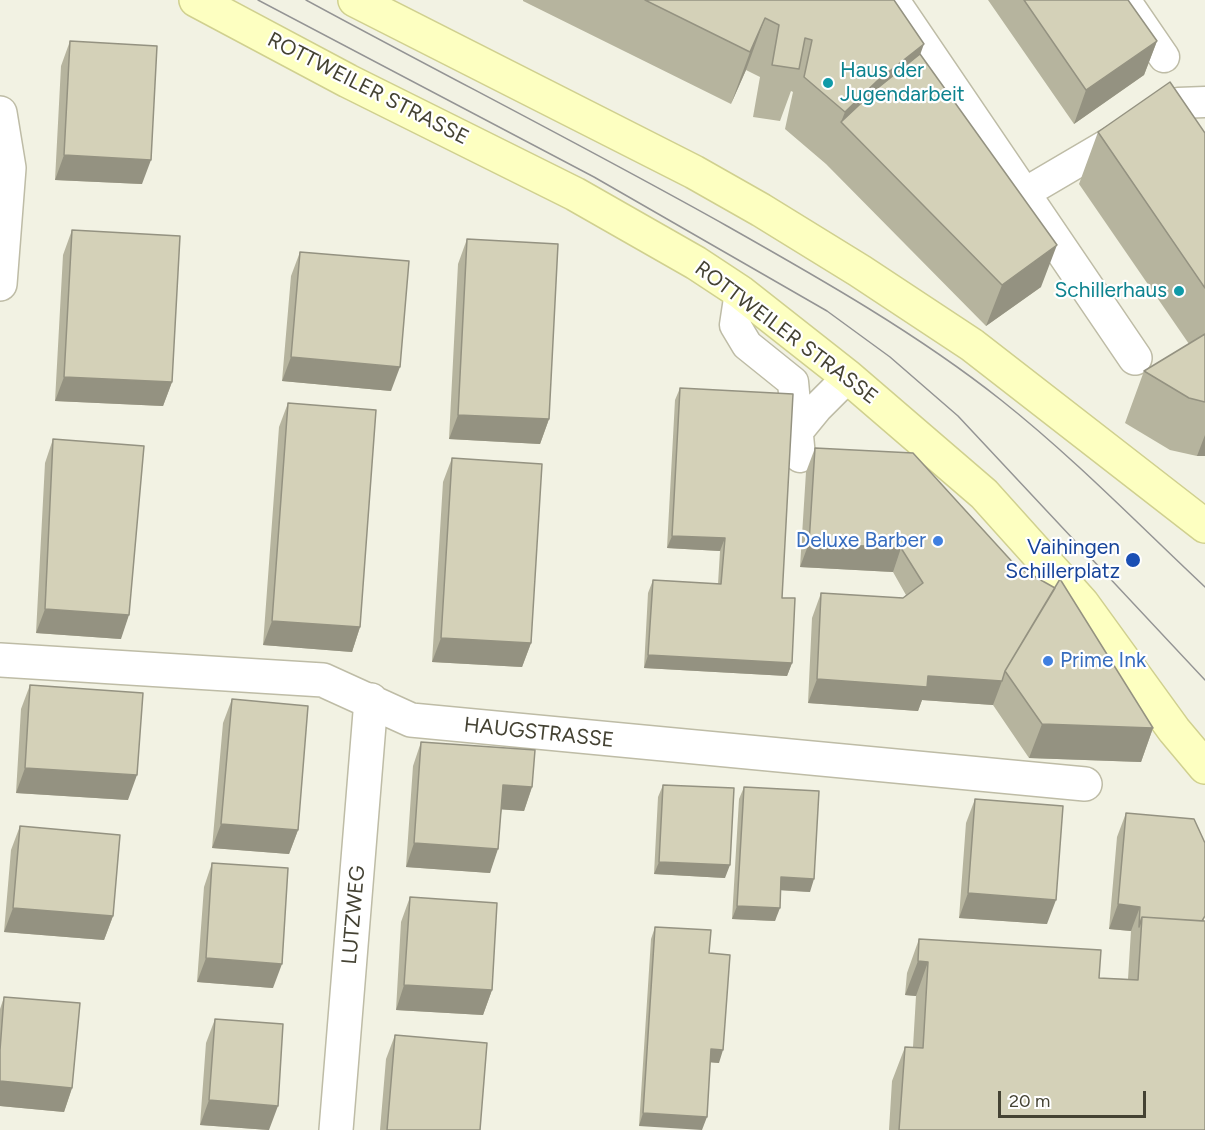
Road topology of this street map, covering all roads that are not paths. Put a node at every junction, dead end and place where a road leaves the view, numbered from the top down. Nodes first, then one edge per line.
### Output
1 (196, 0) edge
2 (355, 0) edge
3 (893, 0) edge
4 (1125, 0) edge
5 (1164, 57) dead end
6 (1205, 102) edge
7 (0, 113) edge
8 (1023, 194) junction
9 (0, 284) edge
10 (740, 292) junction
11 (1134, 358) dead end
12 (848, 377) junction
13 (1205, 526) edge
14 (0, 660) edge
15 (371, 700) junction
16 (1205, 767) edge
17 (1085, 784) dead end
18 (336, 1130) edge

1 - 10 main road, ROTTWEILER STRASSE
2 - 13 main road
3 - 8 street
4 - 5 lane
6 - 8 lane
7 - 9 street
8 - 11 street
10 - 12 main road, ROTTWEILER STRASSE
10 - 12 lane
12 - 16 main road, ROTTWEILER STRASSE
14 - 15 street, HAUGSTRASSE
15 - 17 street, HAUGSTRASSE
15 - 18 street, LUTZWEG

